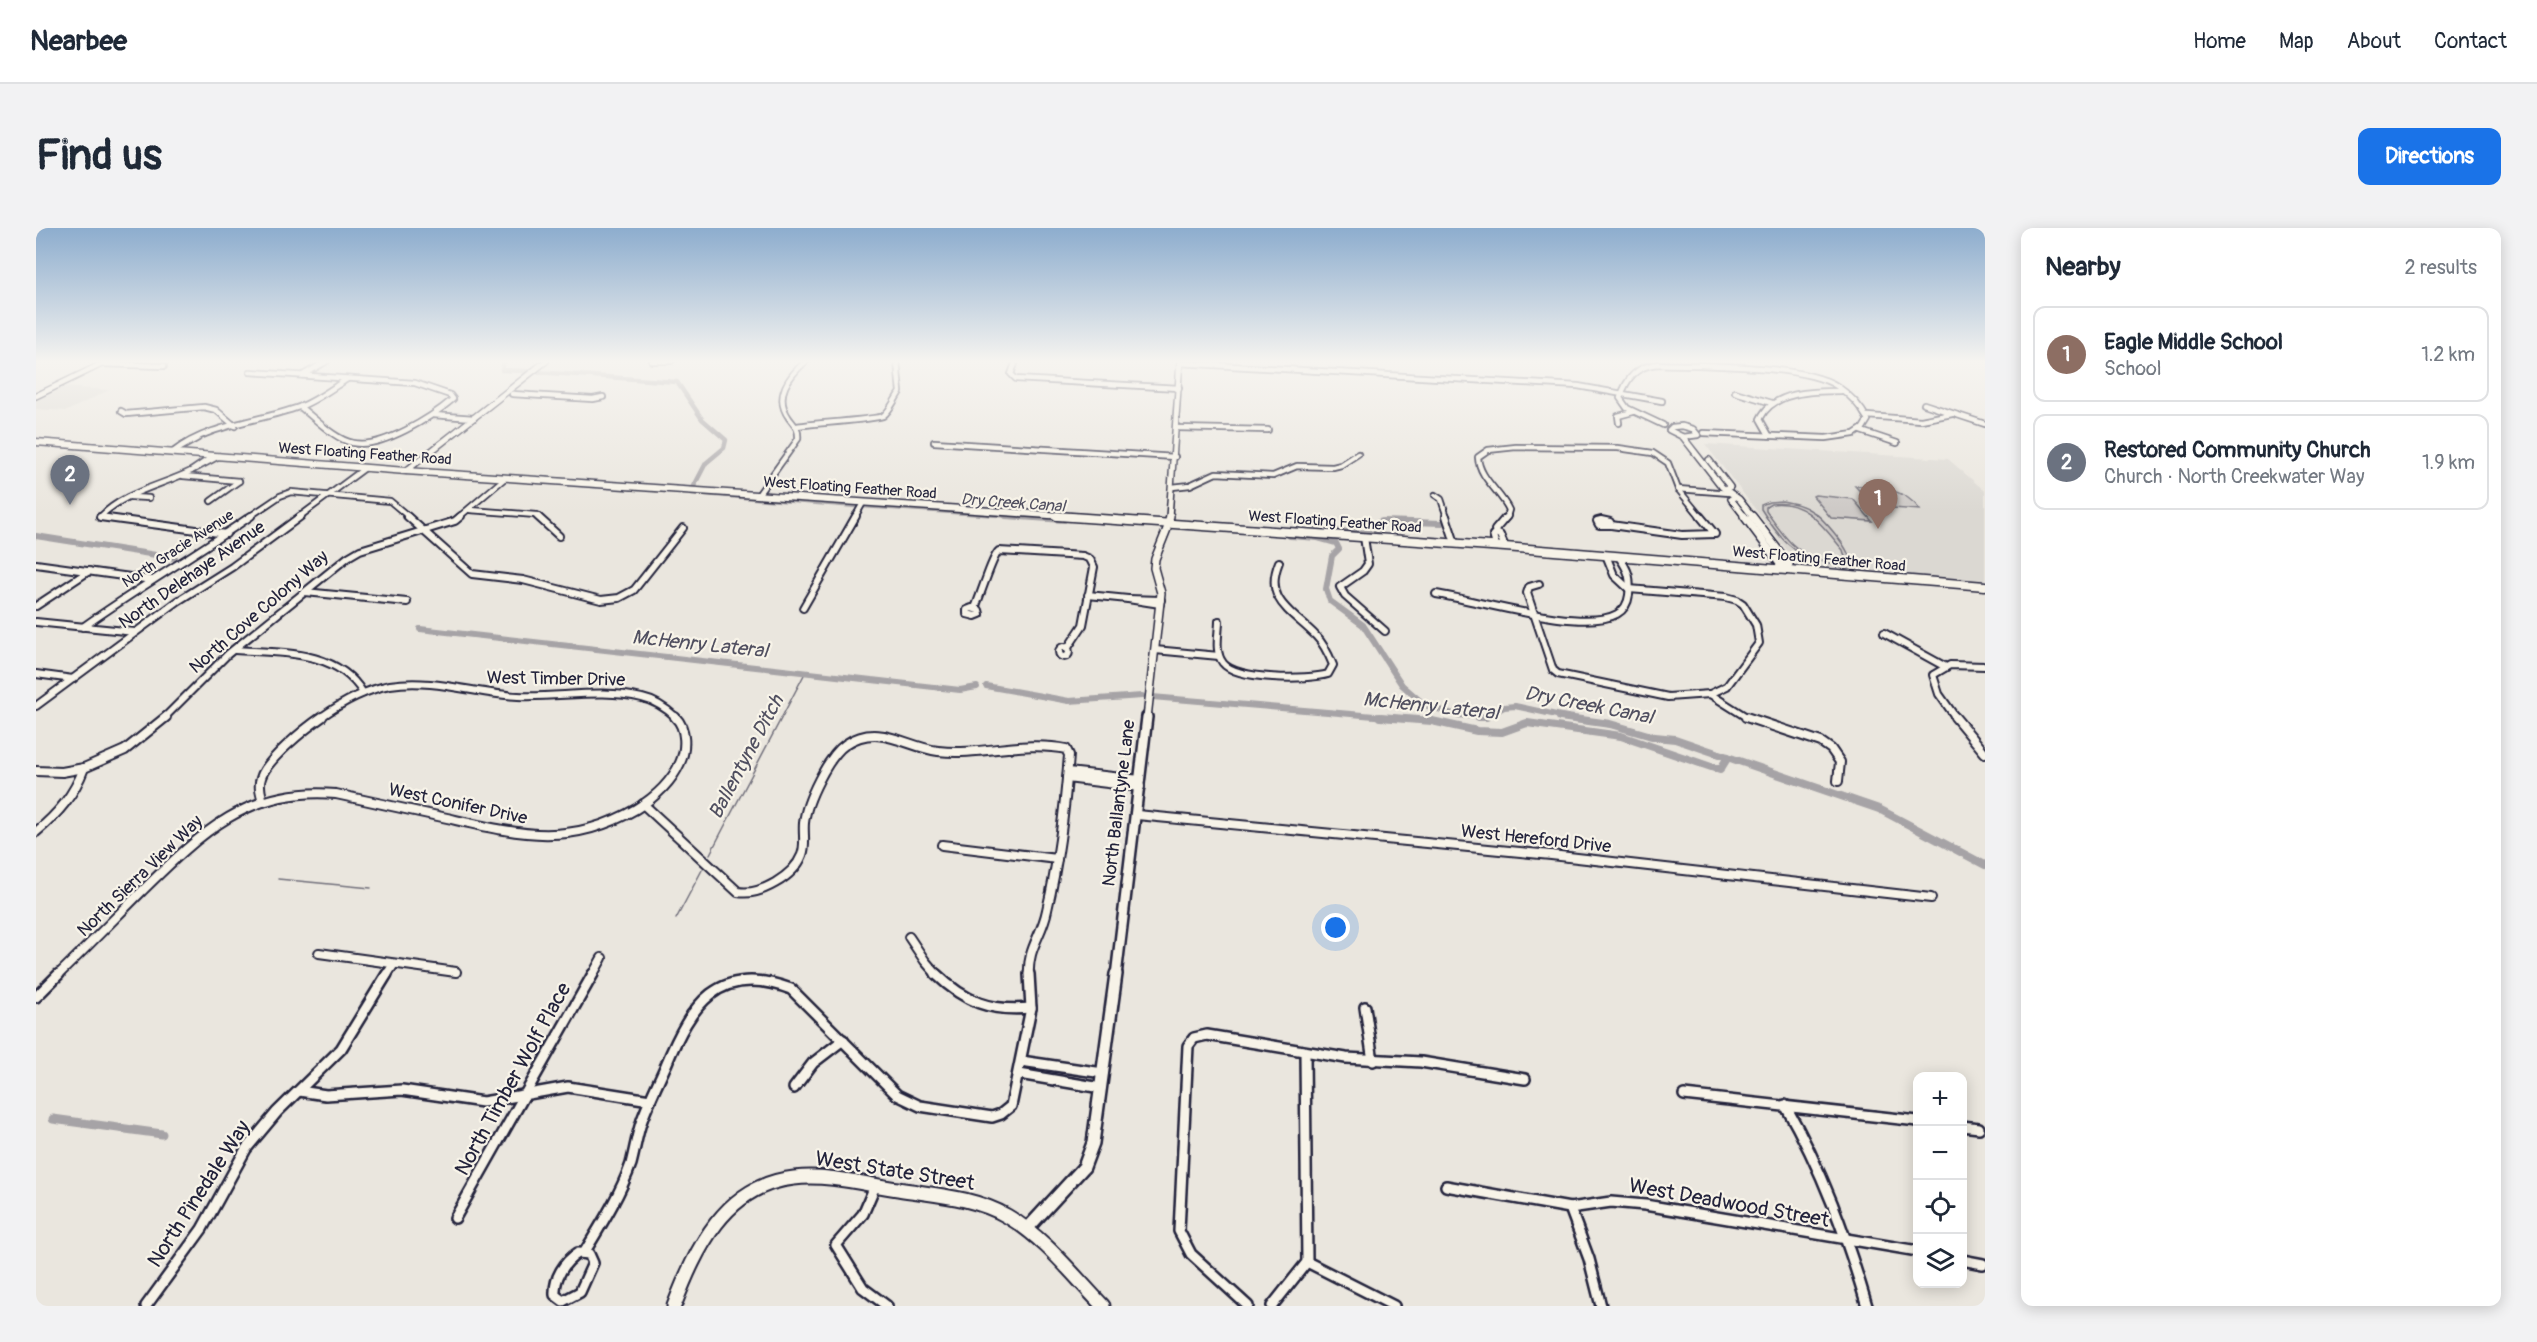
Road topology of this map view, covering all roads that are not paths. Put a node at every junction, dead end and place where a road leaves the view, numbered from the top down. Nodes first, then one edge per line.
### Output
1 (121, 411) dead end
2 (158, 411) edge
3 (217, 411) edge
4 (285, 411) edge
5 (306, 411) edge
6 (437, 411) edge
7 (483, 411) edge
8 (786, 411) edge
9 (886, 411) edge
10 (1178, 411) edge
11 (1763, 411) edge
12 (1862, 411) edge
13 (1944, 411) edge
14 (1633, 412) joint
15 (1952, 414) junction
16 (432, 415) junction
17 (1867, 416) junction
18 (474, 418) junction
19 (1619, 423) dead end
20 (1985, 424) edge
21 (234, 426) junction
22 (796, 426) junction
23 (1177, 428) junction
24 (1671, 428) junction
25 (1268, 430) dead end
26 (1861, 431) junction
27 (1699, 432) junction
28 (1769, 435) junction
29 (1683, 437) junction
30 (1691, 438) junction
31 (36, 442) edge
32 (934, 442) dead end
33 (1898, 443) dead end
34 (173, 452) junction
35 (1358, 454) dead end
36 (216, 456) junction
37 (1175, 457) junction
38 (365, 468) junction
39 (406, 471) junction
40 (183, 476) junction
41 (505, 478) junction
42 (1172, 487) junction
43 (1678, 489) junction
44 (1730, 493) junction
45 (328, 495) junction
46 (758, 495) junction
47 (1435, 495) dead end
48 (130, 497) junction
49 (149, 498) dead end
50 (211, 501) dead end
51 (863, 503) junction
52 (470, 510) junction
53 (1169, 524) junction
54 (1611, 525) dead end
55 (683, 528) dead end
56 (424, 531) junction
57 (1496, 533) junction
58 (226, 534) junction
59 (559, 536) dead end
60 (1364, 537) junction
61 (1455, 543) junction
62 (1496, 546) junction
63 (1505, 547) junction
64 (1606, 555) junction
65 (1619, 556) junction
66 (1279, 562) dead end
67 (36, 564) edge
68 (1786, 567) junction
69 (89, 571) junction
70 (152, 580) junction
71 (1539, 584) dead end
72 (1985, 586) edge
73 (1629, 589) junction
74 (305, 592) junction
75 (1437, 594) dead end
76 (1088, 596) junction
77 (407, 602) dead end
78 (1160, 602) junction
79 (36, 606) edge
80 (803, 608) dead end
81 (975, 608) dead end
82 (1534, 612) junction
83 (1219, 621) dead end
84 (36, 622) edge
85 (83, 627) junction
86 (1385, 631) dead end
87 (135, 632) junction
88 (1884, 633) dead end
89 (1067, 649) dead end
90 (235, 650) junction
91 (1155, 650) junction
92 (1219, 656) junction
93 (1944, 666) junction
94 (1985, 666) edge
95 (36, 674) edge
96 (73, 679) junction
97 (363, 693) junction
98 (1710, 694) junction
99 (36, 706) edge
100 (1985, 753) edge
101 (84, 768) junction
102 (36, 771) edge
103 (1067, 775) junction
104 (1838, 781) dead end
105 (1140, 783) junction
106 (263, 802) junction
107 (644, 804) junction
108 (1137, 815) junction
109 (36, 832) edge
110 (942, 845) dead end
111 (1057, 859) junction
112 (1931, 898) dead end
113 (909, 937) dead end
114 (319, 953) dead end
115 (602, 958) dead end
116 (394, 964) junction
117 (456, 972) dead end
118 (36, 998) edge
119 (1365, 1006) dead end
120 (1031, 1008) junction
121 (843, 1040) junction
122 (1305, 1052) junction
123 (1021, 1061) junction
124 (1373, 1061) junction
125 (1103, 1073) junction
126 (1019, 1074) junction
127 (1525, 1079) dead end
128 (794, 1088) dead end
129 (1101, 1088) junction
130 (299, 1091) junction
131 (524, 1094) junction
132 (1684, 1095) dead end
133 (650, 1100) junction
134 (1785, 1105) junction
135 (1913, 1121) edge
136 (1967, 1127) edge
137 (1979, 1128) dead end
138 (874, 1185) junction
139 (1446, 1186) dead end
140 (1570, 1208) junction
141 (455, 1218) dead end
142 (1027, 1229) junction
143 (1848, 1241) junction
144 (1913, 1250) edge
145 (584, 1253) junction
146 (1967, 1261) edge
147 (1307, 1262) junction
148 (1983, 1264) dead end
149 (146, 1306) edge
150 (674, 1306) edge
151 (887, 1306) edge
152 (1103, 1306) edge
153 (1248, 1306) edge
154 (1272, 1306) edge
155 (1394, 1306) edge
156 (1601, 1306) edge
157 (1867, 1306) edge

1 - 2 street
3 - 21 street
4 - 21 street
5 - 16 street
6 - 16 street
7 - 18 street
8 - 22 street
9 - 22 street
10 - 23 street, North Ballantyne Lane
11 - 28 street
12 - 17 street
13 - 15 street
14 - 19 street
14 - 24 street
15 - 17 street
15 - 20 street
16 - 18 street
17 - 26 street
18 - 39 street
21 - 34 street
22 - 46 street
23 - 25 street
23 - 37 street, North Ballantyne Lane
24 - 27 street
24 - 29 street
26 - 28 street
26 - 33 street
27 - 28 street
27 - 30 street
29 - 30 street
29 - 44 street
30 - 44 street
31 - 34 main road, West Floating Feather Road
32 - 37 street
34 - 36 main road, West Floating Feather Road
35 - 42 street
36 - 38 main road, West Floating Feather Road
36 - 40 street
37 - 42 street, North Ballantyne Lane
38 - 39 main road, West Floating Feather Road
38 - 45 street, North Delehaye Avenue
39 - 41 main road, West Floating Feather Road
40 - 48 street
40 - 50 street
41 - 46 main road, West Floating Feather Road
41 - 52 street, North Cove Colony Way
42 - 53 street, North Ballantyne Lane
43 - 44 street
43 - 54 street
43 - 57 street
44 - 68 street
45 - 56 street
45 - 58 street, North Gracie Avenue
45 - 87 street, North Delehaye Avenue
46 - 51 main road, West Floating Feather Road
47 - 61 street
48 - 49 street
48 - 58 street
51 - 53 main road, West Floating Feather Road
51 - 80 street
52 - 56 street, North Cove Colony Way
52 - 59 street
53 - 60 main road, West Floating Feather Road
53 - 78 street, North Ballantyne Lane
55 - 56 street
56 - 74 street, North Cove Colony Way
57 - 62 street
57 - 63 street
58 - 70 street, North Gracie Avenue
60 - 61 main road, West Floating Feather Road
60 - 86 street
61 - 62 main road, West Floating Feather Road
62 - 63 main road, West Floating Feather Road
63 - 64 main road, West Floating Feather Road
64 - 65 main road, West Floating Feather Road
64 - 73 street
65 - 68 main road, West Floating Feather Road
65 - 73 street
66 - 92 street
67 - 69 street
68 - 72 main road, West Floating Feather Road
69 - 70 street
69 - 79 street
70 - 85 street, North Gracie Avenue
71 - 82 street
73 - 82 street
73 - 98 street
74 - 77 street
74 - 90 street, North Cove Colony Way
75 - 82 street
76 - 78 street
76 - 81 street
76 - 89 street
78 - 91 street, North Ballantyne Lane
82 - 98 street
83 - 92 street
84 - 85 street
85 - 87 street
87 - 96 street, North Delehaye Avenue
88 - 93 street
90 - 97 street
90 - 101 street, North Cove Colony Way
91 - 92 street
91 - 105 street, North Ballantyne Lane
93 - 94 street
93 - 100 street
95 - 96 street
96 - 99 street, North Delehaye Avenue
97 - 106 street
97 - 107 street, West Timber Drive
98 - 104 street
101 - 102 street, North Cove Colony Way
101 - 109 street
103 - 105 street
103 - 107 street
103 - 111 street
105 - 108 street, North Ballantyne Lane
106 - 107 street, West Conifer Drive
106 - 118 street, North Sierra View Way
108 - 112 street, West Hereford Drive
108 - 125 street, North Ballantyne Lane
110 - 111 street
111 - 120 street
113 - 120 street
114 - 116 street
115 - 131 street, North Timber Wolf Place
116 - 117 street
116 - 130 street, North Pinedale Way
119 - 124 street
120 - 123 street
121 - 126 street
121 - 128 street
121 - 133 street
122 - 124 street
122 - 147 street
122 - 153 street
123 - 125 street
123 - 126 street
124 - 127 street
125 - 129 street, North Ballantyne Lane
126 - 129 street
129 - 142 street, North Ballantyne Lane
130 - 131 street
130 - 149 street, North Pinedale Way
131 - 133 street
131 - 141 street, North Timber Wolf Place
132 - 134 street
133 - 145 street
134 - 135 street
134 - 143 street
136 - 137 street
138 - 142 main road, West State Street
138 - 150 main road, West State Street
138 - 151 street
139 - 140 street, West Deadwood Street
140 - 143 street, West Deadwood Street
140 - 156 street
142 - 152 main road, West State Street
143 - 144 street, West Deadwood Street
143 - 157 street
145 - 145 street
146 - 148 street
147 - 154 street
147 - 155 street

